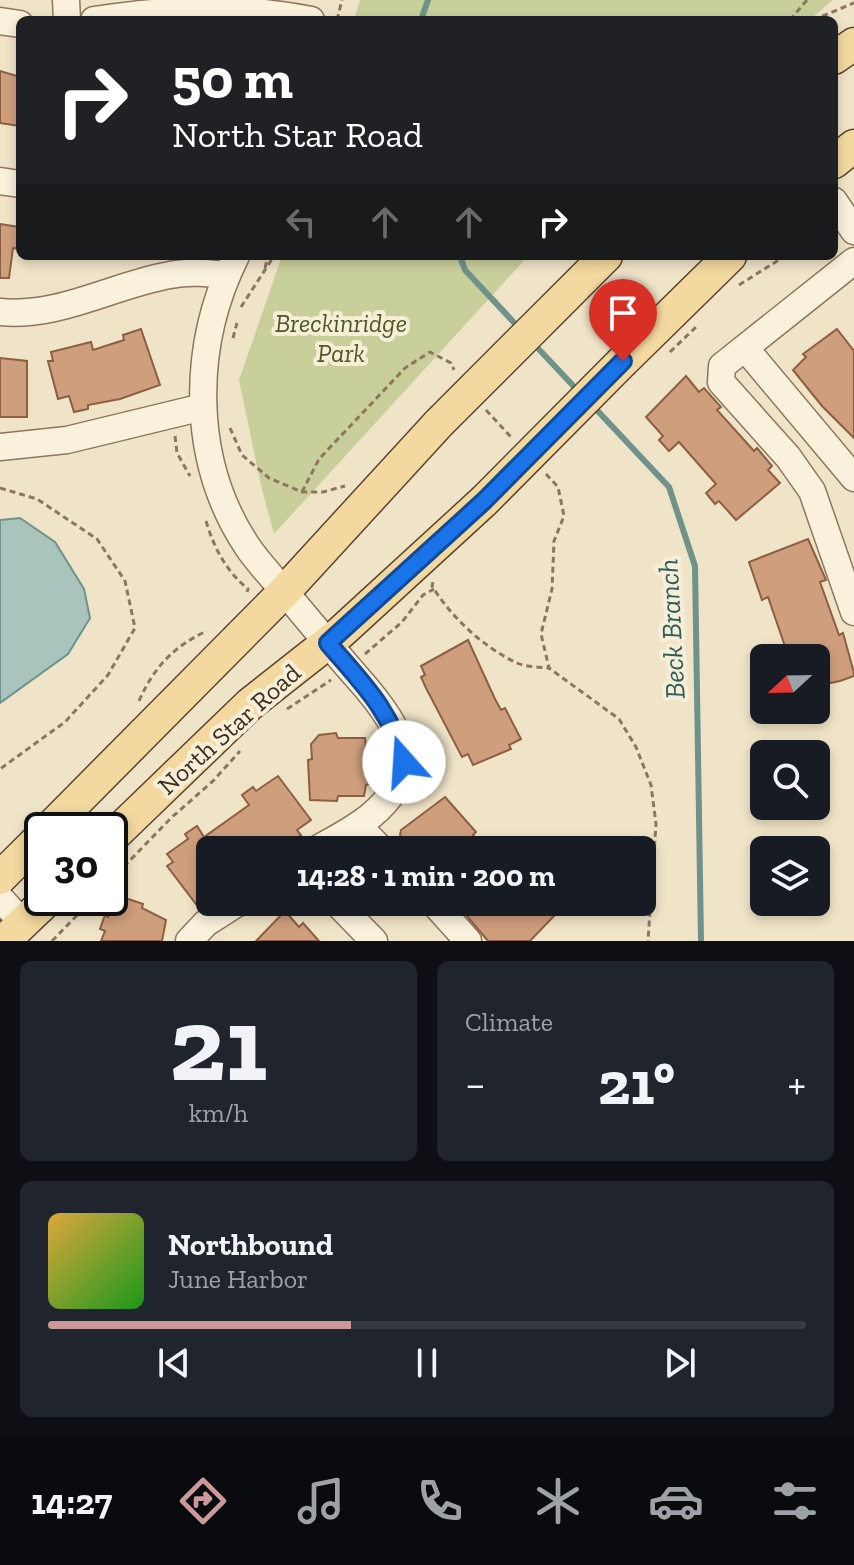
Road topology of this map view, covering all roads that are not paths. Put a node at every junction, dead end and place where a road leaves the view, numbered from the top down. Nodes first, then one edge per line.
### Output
1 (188, 4) edge
2 (118, 16) edge
3 (291, 16) edge
4 (854, 146) edge
5 (838, 159) edge
6 (838, 207) edge
7 (854, 231) edge
8 (602, 260) edge
9 (854, 261) edge
10 (232, 266) edge
11 (734, 271) edge
12 (0, 312) edge
13 (745, 348) junction
14 (195, 408) junction
15 (0, 447) edge
16 (854, 478) edge
17 (284, 592) junction
18 (854, 612) edge
19 (338, 655) junction
20 (66, 812) edge
21 (128, 822) edge
22 (358, 826) junction
23 (340, 836) edge
24 (368, 836) edge
25 (24, 854) edge
26 (0, 878) edge
27 (0, 898) edge
28 (30, 916) edge
29 (217, 916) edge
30 (350, 916) edge
31 (446, 916) edge
32 (14, 932) edge
33 (189, 941) edge
34 (374, 941) edge
35 (468, 941) edge

1 - 2 street
1 - 3 street
4 - 5 main road
6 - 7 street
8 - 17 main road, North Star Road, bridge
9 - 13 street
10 - 12 street
10 - 14 street
11 - 19 main road, North Star Road, bridge
13 - 16 street
13 - 18 street
14 - 15 street
14 - 17 street
17 - 19 street
17 - 20 main road, North Star Road
19 - 21 main road, North Star Road
19 - 22 street
22 - 23 street
22 - 24 street
25 - 26 main road
27 - 32 street
28 - 32 main road
29 - 33 street
30 - 34 street
31 - 35 street

